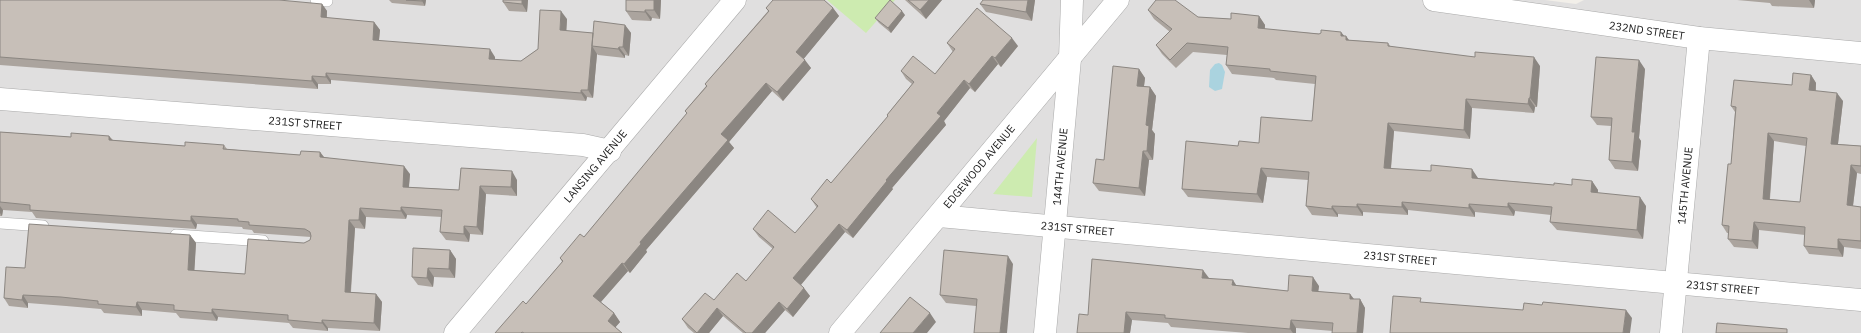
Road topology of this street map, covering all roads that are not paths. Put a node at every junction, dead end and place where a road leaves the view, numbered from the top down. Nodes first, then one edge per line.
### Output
1 (735, 0) edge
2 (1072, 0) edge
3 (1118, 0) edge
4 (1434, 0) edge
5 (1699, 38) junction
6 (1861, 53) edge
7 (1070, 59) junction
8 (0, 99) edge
9 (610, 151) junction
10 (939, 216) junction
11 (0, 223) edge
12 (1054, 226) junction
13 (56, 227) edge
14 (167, 235) edge
15 (278, 242) edge
16 (1676, 283) junction
17 (1861, 300) edge
18 (456, 333) edge
19 (840, 333) edge
20 (1045, 333) edge
21 (1671, 333) edge

1 - 9 street, LANSING AVENUE
2 - 7 street, 144TH AVENUE
3 - 7 street, EDGEWOOD AVENUE
4 - 5 street, 232ND STREET
5 - 6 street, 232ND STREET
5 - 16 street, 145TH AVENUE
7 - 10 street, EDGEWOOD AVENUE
7 - 12 street, 144TH AVENUE
8 - 9 street, 231ST STREET
9 - 18 street, LANSING AVENUE
10 - 12 street, 231ST STREET
10 - 19 street, EDGEWOOD AVENUE
11 - 13 lane
12 - 16 street, 231ST STREET
12 - 20 street, 144TH AVENUE
14 - 15 lane
16 - 17 street, 231ST STREET
16 - 21 street, 145TH AVENUE

